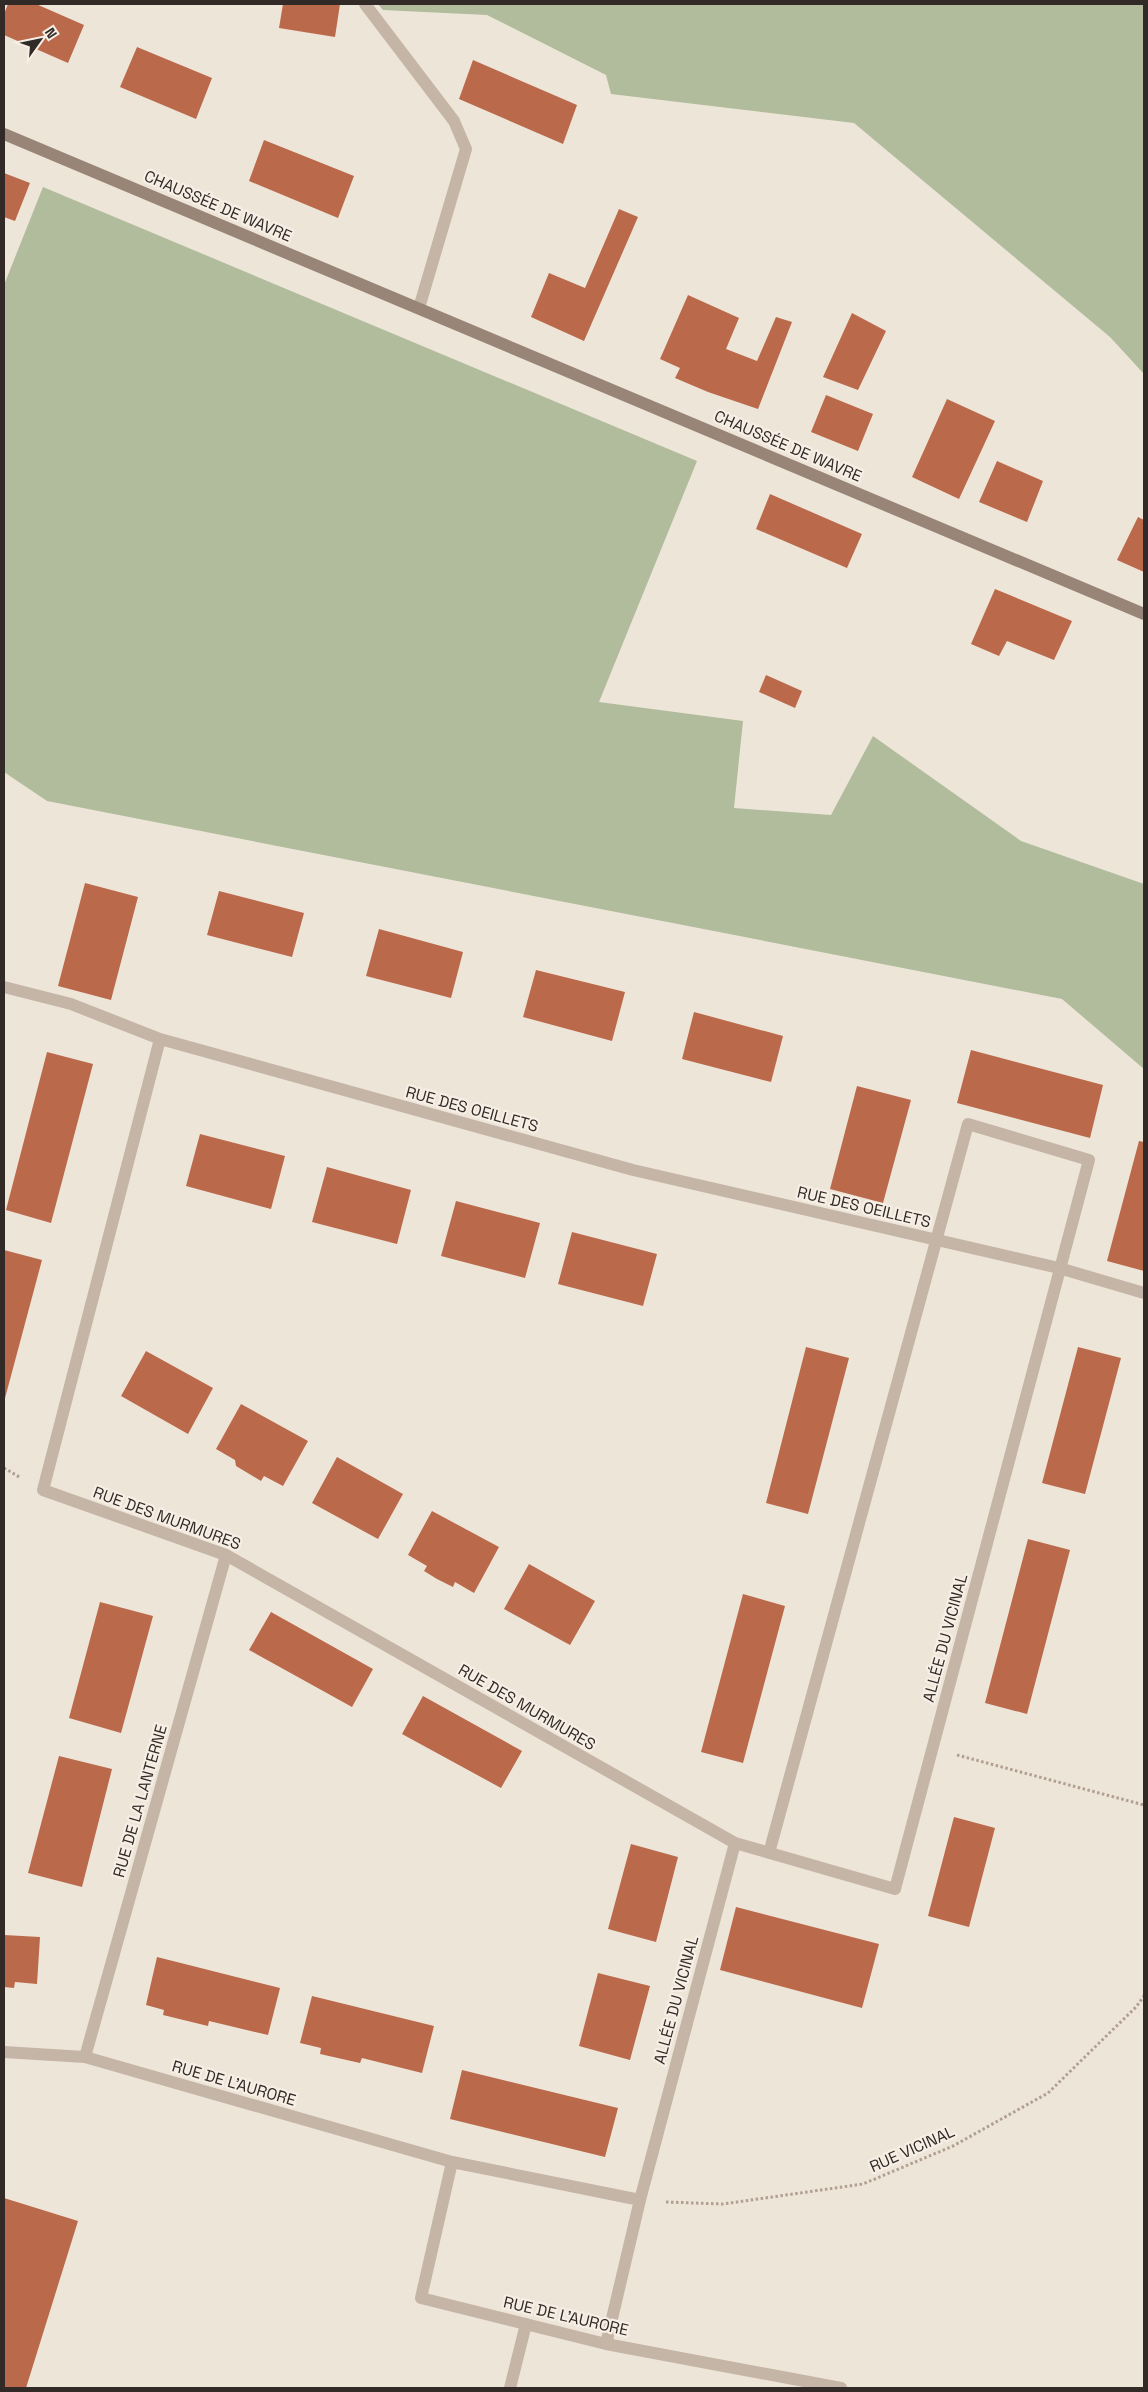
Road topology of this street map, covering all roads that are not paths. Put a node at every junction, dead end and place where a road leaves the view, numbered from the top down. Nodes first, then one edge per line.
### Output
1 (365, 4) edge
2 (4, 134) edge
3 (419, 308) junction
4 (1144, 614) edge
5 (4, 986) edge
6 (160, 1039) junction
7 (937, 1241) junction
8 (1059, 1268) junction
9 (1144, 1293) edge
10 (226, 1555) junction
11 (735, 1843) junction
12 (769, 1853) junction
13 (4, 2052) edge
14 (85, 2057) junction
15 (452, 2162) junction
16 (640, 2200) junction
17 (526, 2324) junction
18 (606, 2344) junction
19 (510, 2388) edge
20 (842, 2388) edge

1 - 3 street
2 - 3 main road, CHAUSSÉE DE WAVRE
3 - 4 main road, CHAUSSÉE DE WAVRE
5 - 6 street, RUE DES OEILLETS
6 - 7 street, RUE DES OEILLETS
6 - 10 street, RUE DES MURMURES
7 - 8 street, RUE DES OEILLETS
7 - 8 street, RUE DES OEILLETS
7 - 12 street
8 - 9 street, RUE DES OEILLETS
8 - 12 street, ALLÉE DU VICINAL
10 - 11 street, RUE DES MURMURES
10 - 14 street, RUE DE LA LANTERNE
11 - 12 street, ALLÉE DU VICINAL
11 - 16 street, ALLÉE DU VICINAL
13 - 14 street, RUE DE L'AURORE
14 - 15 street, RUE DE L'AURORE
15 - 16 street, RUE DE L'AURORE
15 - 17 street, RUE DE L'AURORE
16 - 18 street, ALLÉE DU VICINAL
17 - 18 street, RUE DE L'AURORE
17 - 19 street
18 - 20 street, RUE DE L'AURORE

